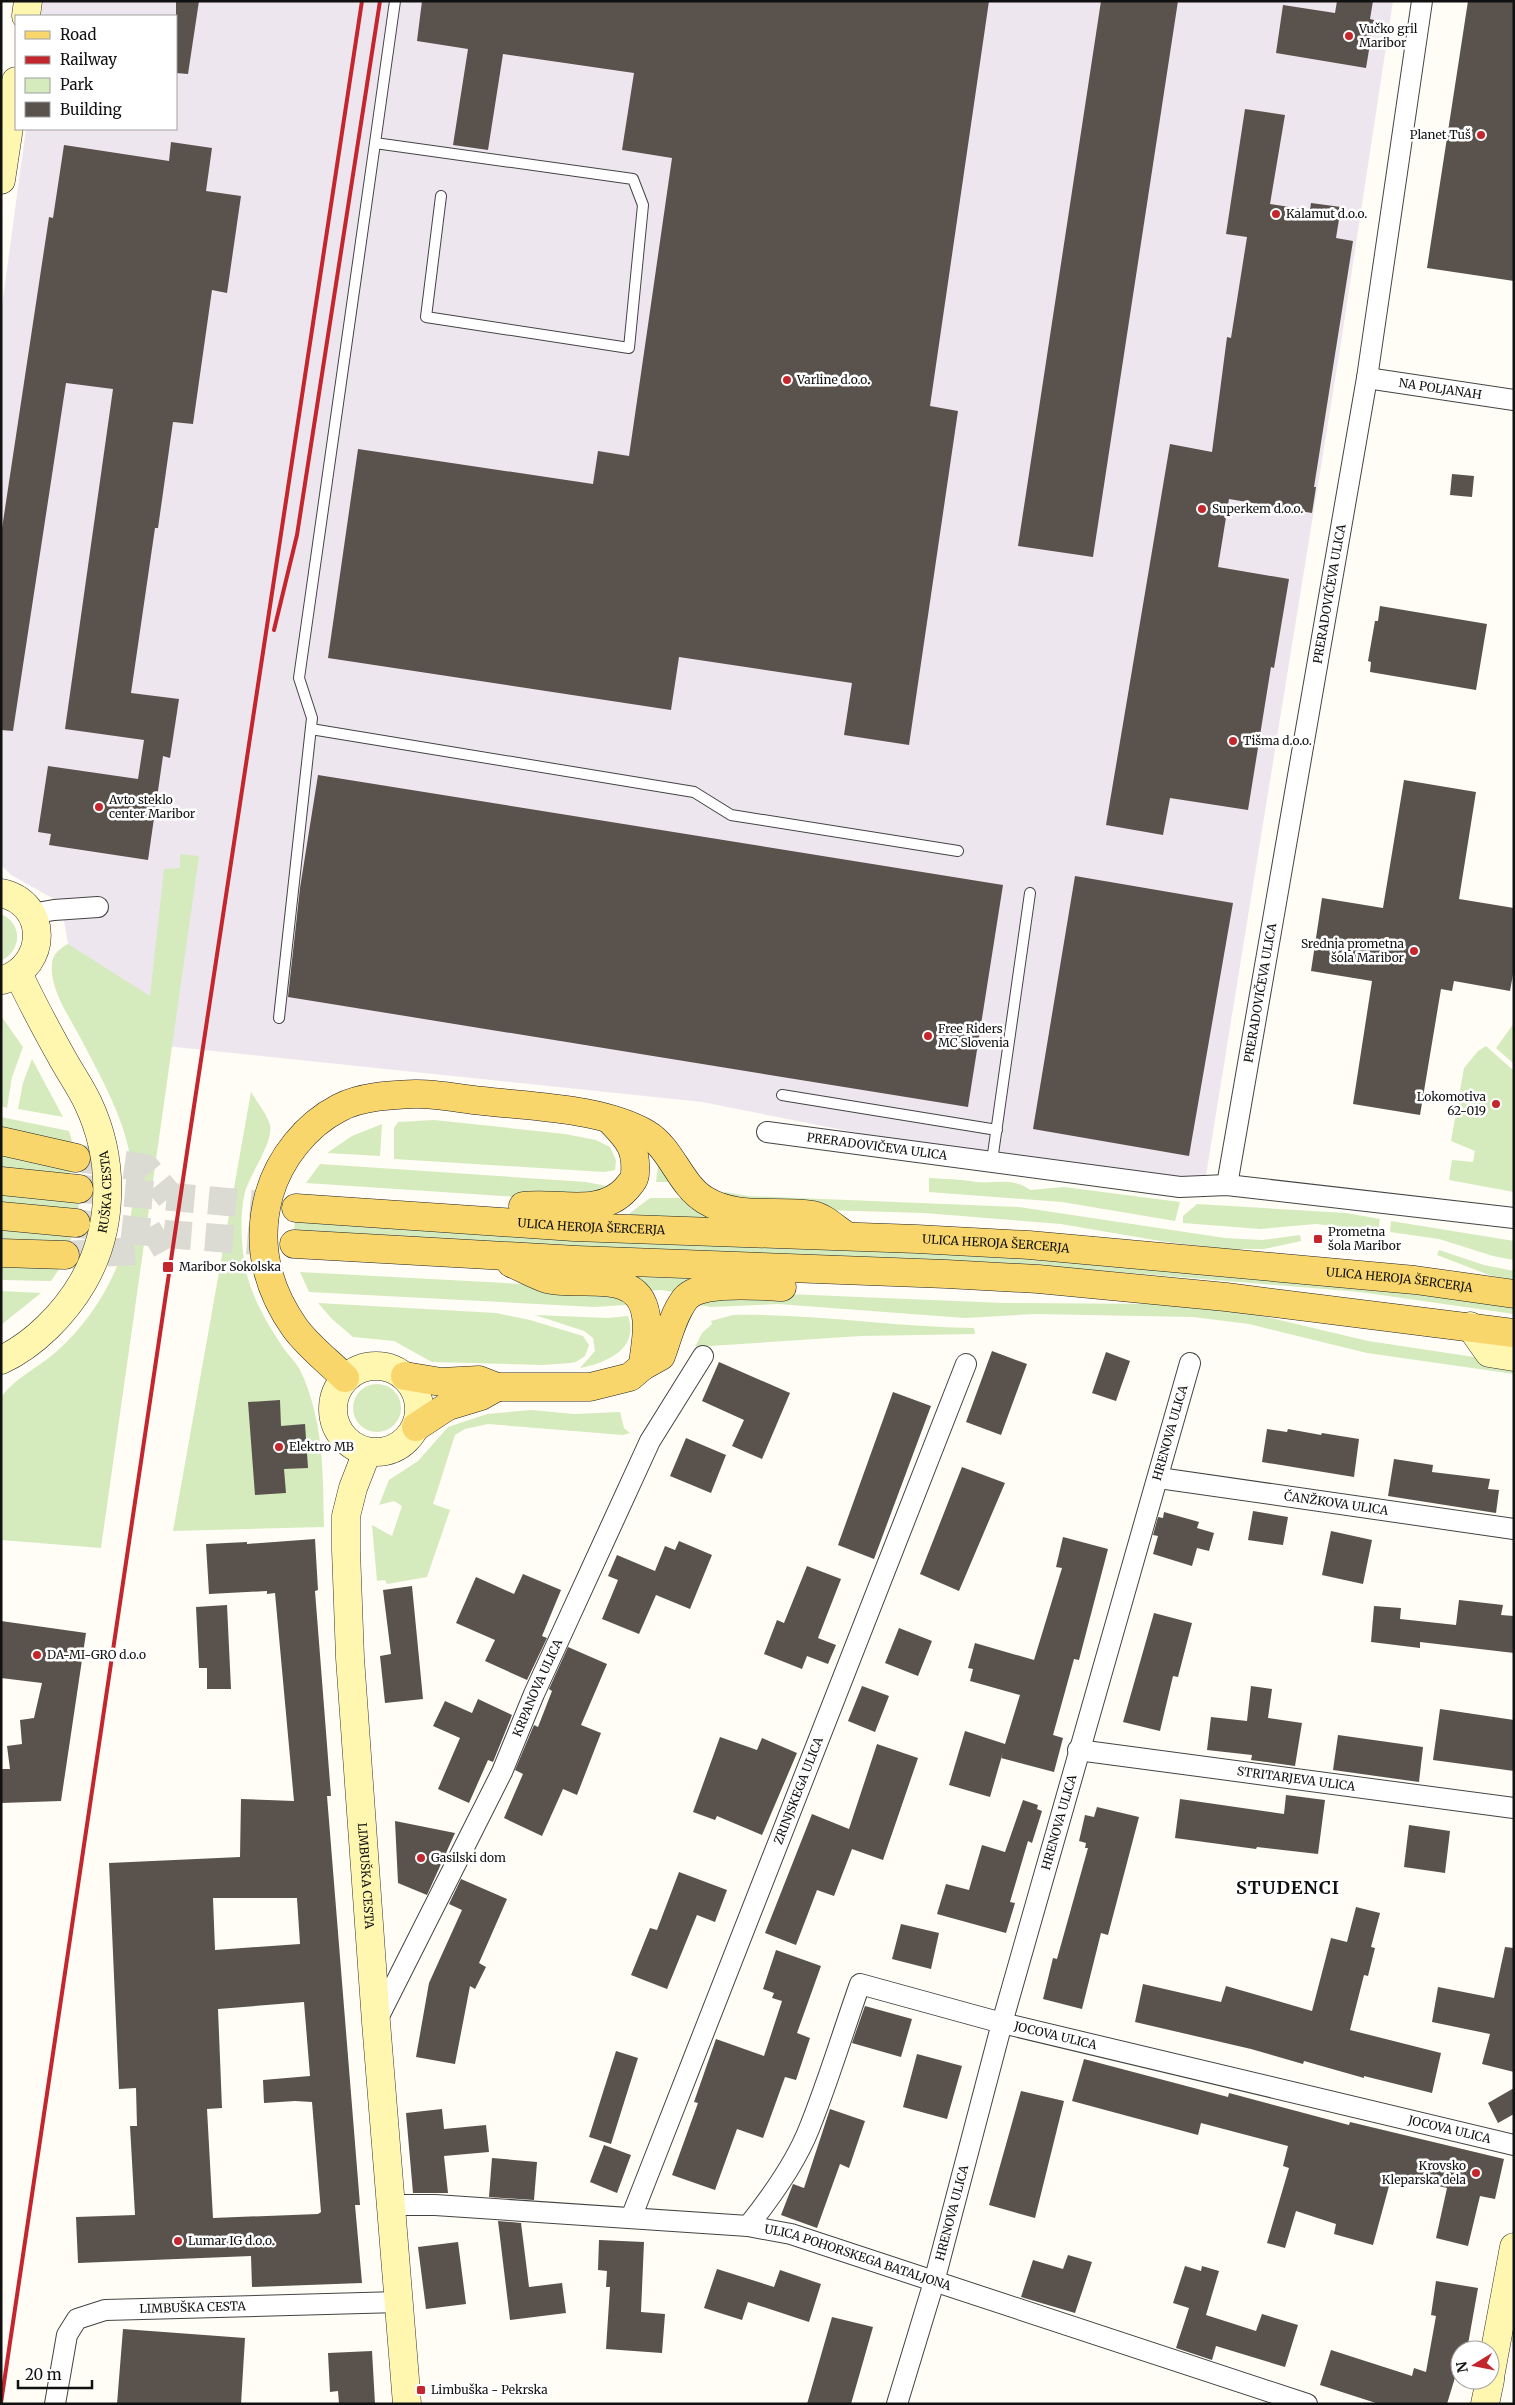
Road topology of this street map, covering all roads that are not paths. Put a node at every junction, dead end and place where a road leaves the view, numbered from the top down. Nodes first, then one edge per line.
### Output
1 (28, 1) edge
2 (395, 1) edge
3 (1422, 1) edge
4 (26, 15) edge
5 (15, 88) edge
6 (374, 143) junction
7 (1, 180) edge
8 (441, 196) dead end
9 (1367, 378) junction
10 (1514, 400) edge
11 (311, 729) junction
12 (958, 851) dead end
13 (3, 891) edge
14 (1030, 893) dead end
15 (98, 908) dead end
16 (31, 914) junction
17 (10, 977) edge
18 (279, 1018) dead end
19 (782, 1095) dead end
20 (609, 1119) junction
21 (996, 1130) junction
22 (766, 1132) dead end
23 (1, 1142) edge
24 (76, 1158) tunnel mouth
25 (992, 1161) junction
26 (1, 1181) edge
27 (1227, 1184) junction
28 (79, 1189) tunnel mouth
29 (296, 1208) tunnel mouth
30 (1, 1216) edge
31 (1514, 1218) edge
32 (476, 1221) junction
33 (76, 1224) tunnel mouth
34 (847, 1236) junction
35 (294, 1244) tunnel mouth
36 (1, 1253) edge
37 (65, 1255) tunnel mouth
38 (497, 1257) junction
39 (854, 1270) junction
40 (1514, 1294) edge
41 (1470, 1326) junction
42 (1514, 1333) edge
43 (703, 1356) dead end
44 (1514, 1357) edge
45 (1, 1360) edge
46 (1190, 1363) dead end
47 (966, 1364) dead end
48 (643, 1366) junction
49 (405, 1376) junction
50 (345, 1378) junction
51 (497, 1387) junction
52 (416, 1427) junction
53 (367, 1452) junction
54 (1159, 1478) junction
55 (1514, 1529) edge
56 (1078, 1750) junction
57 (1514, 1808) edge
58 (376, 2022) junction
59 (1002, 2023) junction
60 (1514, 2145) edge
61 (391, 2205) junction
62 (631, 2218) junction
63 (748, 2226) junction
64 (1514, 2247) edge
65 (934, 2282) junction
66 (399, 2302) junction
67 (1497, 2340) edge
68 (1488, 2390) edge
69 (55, 2404) edge
70 (407, 2404) edge
71 (897, 2404) edge
72 (1307, 2404) edge
73 (1485, 2404) edge

1 - 4 main road
2 - 6 lane
3 - 9 street, PRERADOVIČEVA ULICA
5 - 7 main road
6 - 8 lane
6 - 11 lane
9 - 10 street, NA POLJANAH
9 - 27 street, PRERADOVIČEVA ULICA
11 - 12 lane
11 - 18 lane
13 - 16 main road
14 - 21 lane
15 - 16 street
16 - 17 main road
17 - 45 main road, RUŠKA CESTA
19 - 21 lane
20 - 32 main road
20 - 34 main road
20 - 50 main road
21 - 25 lane
22 - 25 street, PRERADOVIČEVA ULICA
23 - 24 main road
25 - 27 street, PRERADOVIČEVA ULICA
26 - 28 main road
27 - 31 street, PRERADOVIČEVA ULICA
29 - 32 main road, ULICA HEROJA ŠERCERJA
30 - 33 main road
32 - 34 main road, ULICA HEROJA ŠERCERJA
34 - 40 main road, ULICA HEROJA ŠERCERJA
35 - 38 main road
36 - 37 main road
38 - 39 main road
38 - 48 main road
39 - 41 main road
39 - 48 main road
41 - 42 main road
41 - 44 main road
43 - 58 street, KRPANOVA ULICA
46 - 54 street, HRENOVA ULICA
47 - 62 street, ZRINJSKEGA ULICA
48 - 51 main road
49 - 50 main road
49 - 51 main road
49 - 52 main road
50 - 53 main road
51 - 52 main road
52 - 53 main road
53 - 58 main road, LIMBUŠKA CESTA
54 - 55 street, ČANŽKOVA ULICA
54 - 56 street, HRENOVA ULICA
56 - 57 street, STRITARJEVA ULICA
56 - 59 street, HRENOVA ULICA
58 - 61 main road, LIMBUŠKA CESTA
59 - 60 street, JOCOVA ULICA
59 - 63 street, JOCOVA ULICA
59 - 65 street, HRENOVA ULICA
61 - 62 street, ULICA POHORSKEGA BATALJONA
61 - 66 main road, LIMBUŠKA CESTA
62 - 63 street, ULICA POHORSKEGA BATALJONA
63 - 65 street, ULICA POHORSKEGA BATALJONA
64 - 67 main road
65 - 71 street, HRENOVA ULICA
65 - 72 street, ULICA POHORSKEGA BATALJONA
66 - 69 street, LIMBUŠKA CESTA
66 - 70 main road, LIMBUŠKA CESTA
68 - 73 main road

